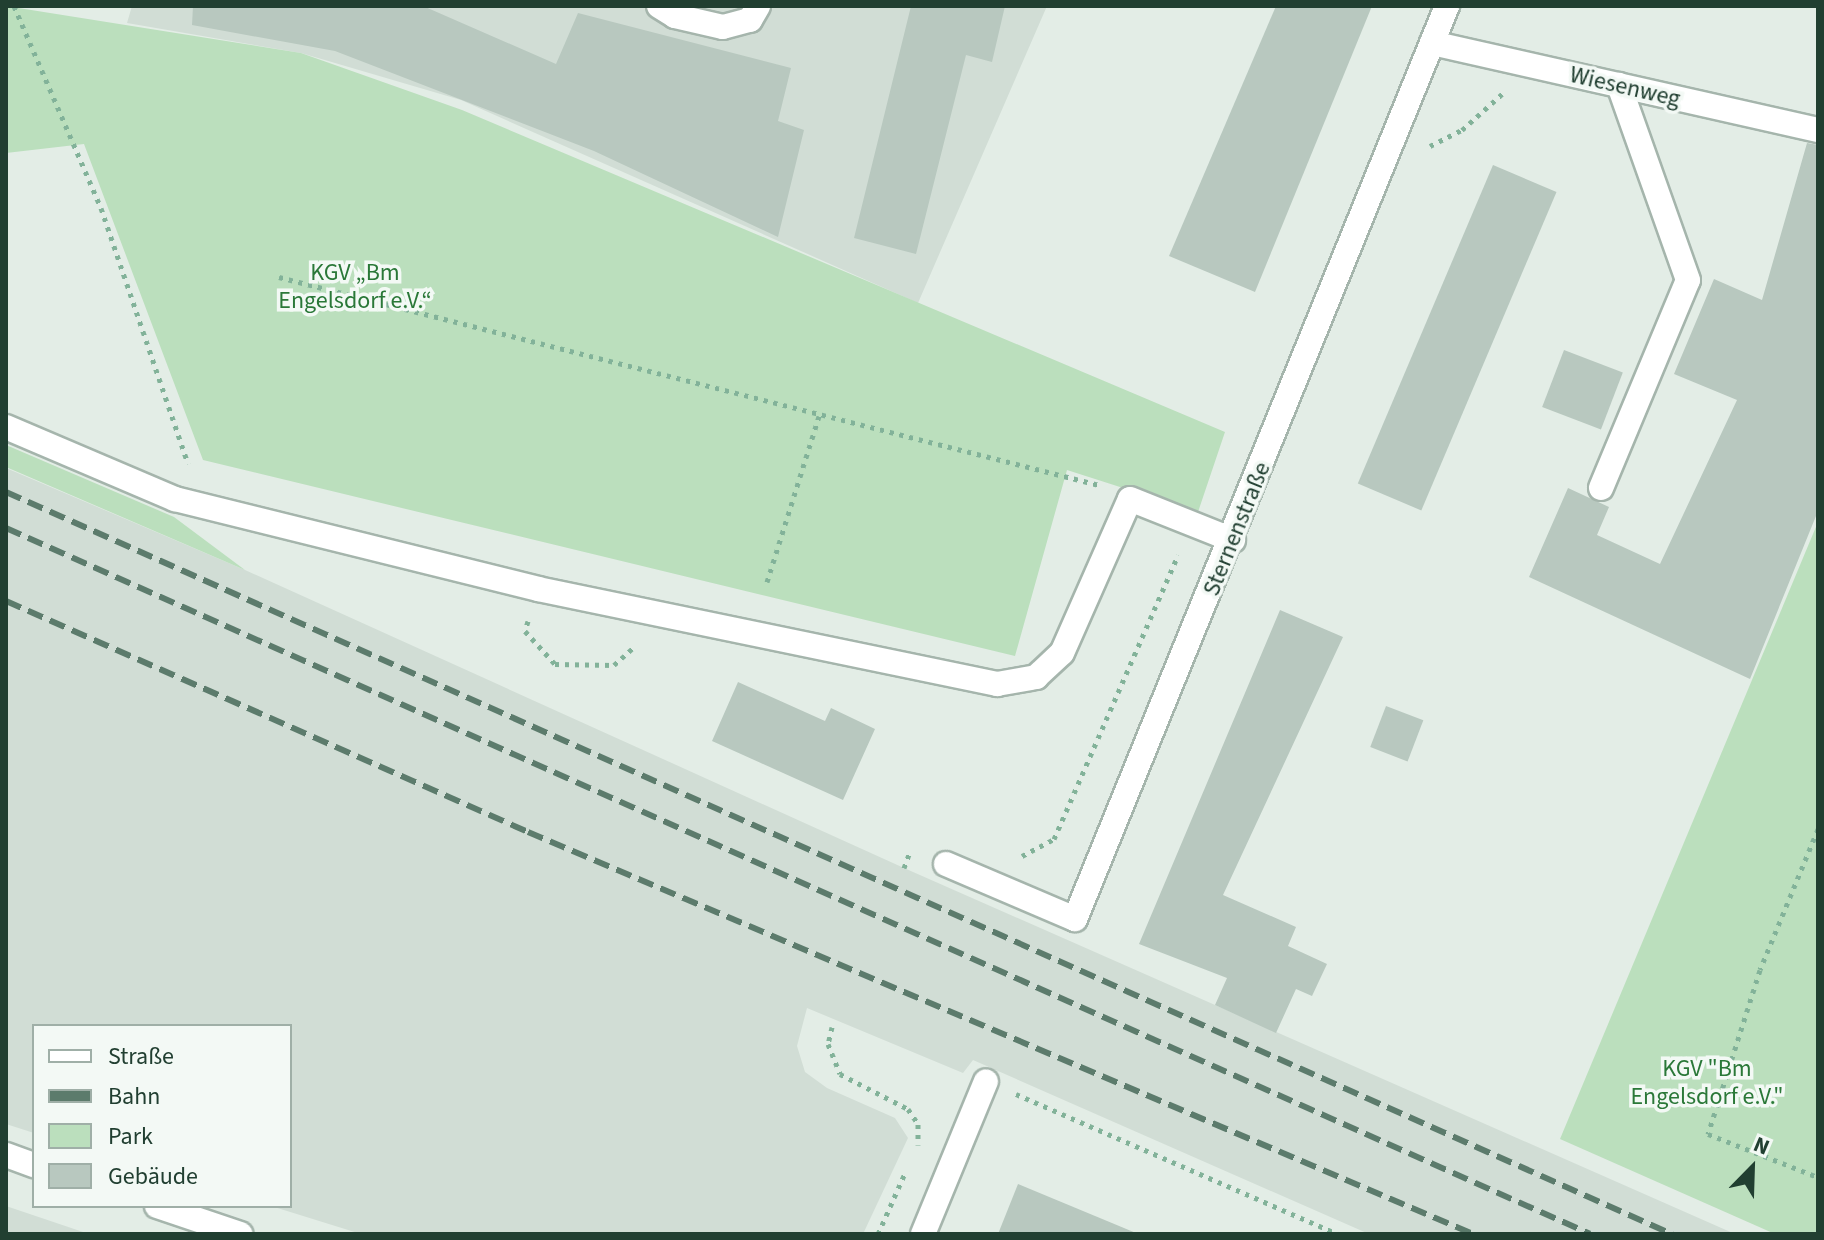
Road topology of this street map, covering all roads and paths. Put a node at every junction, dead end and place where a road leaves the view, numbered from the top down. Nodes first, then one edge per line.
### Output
1 (14, 6) edge
2 (659, 6) edge
3 (758, 6) edge
4 (1447, 6) edge
5 (1432, 43) junction
6 (1533, 66) junction
7 (1619, 85) junction
8 (1818, 130) edge
9 (1384, 168) junction
10 (279, 277) dead end
11 (819, 416) junction
12 (6, 427) edge
13 (1601, 488) dead end
14 (1130, 499) junction
15 (203, 505) junction
16 (1193, 521) junction
17 (1233, 540) junction
18 (767, 582) dead end
19 (538, 589) junction
20 (669, 617) junction
21 (1818, 829) edge
22 (915, 840) dead end
23 (1018, 858) dead end
24 (946, 864) dead end
25 (904, 868) dead end
26 (832, 1027) dead end
27 (986, 1081) joint
28 (6, 1155) edge
29 (913, 1157) dead end
30 (32, 1164) edge
31 (907, 1170) dead end
32 (1818, 1177) edge
33 (163, 1208) edge
34 (240, 1234) edge
35 (878, 1234) edge
36 (923, 1234) edge
37 (1338, 1234) edge

1 - 15 path
2 - 3 street
4 - 5 street, Sternenstraße
5 - 6 street, Wiesenweg
5 - 9 street, Sternenstraße
6 - 7 street, Wiesenweg
6 - 9 path
7 - 8 street, Wiesenweg
7 - 13 street
9 - 17 street, Sternenstraße
10 - 11 path
11 - 14 path
11 - 18 path
12 - 15 street
14 - 16 street
14 - 20 street
15 - 19 street
16 - 17 street
16 - 23 path
17 - 24 street, Sternenstraße
19 - 20 street
19 - 20 path
21 - 32 path
22 - 25 path
26 - 29 path
27 - 36 street
27 - 37 path
28 - 30 street
31 - 35 path
33 - 34 street

